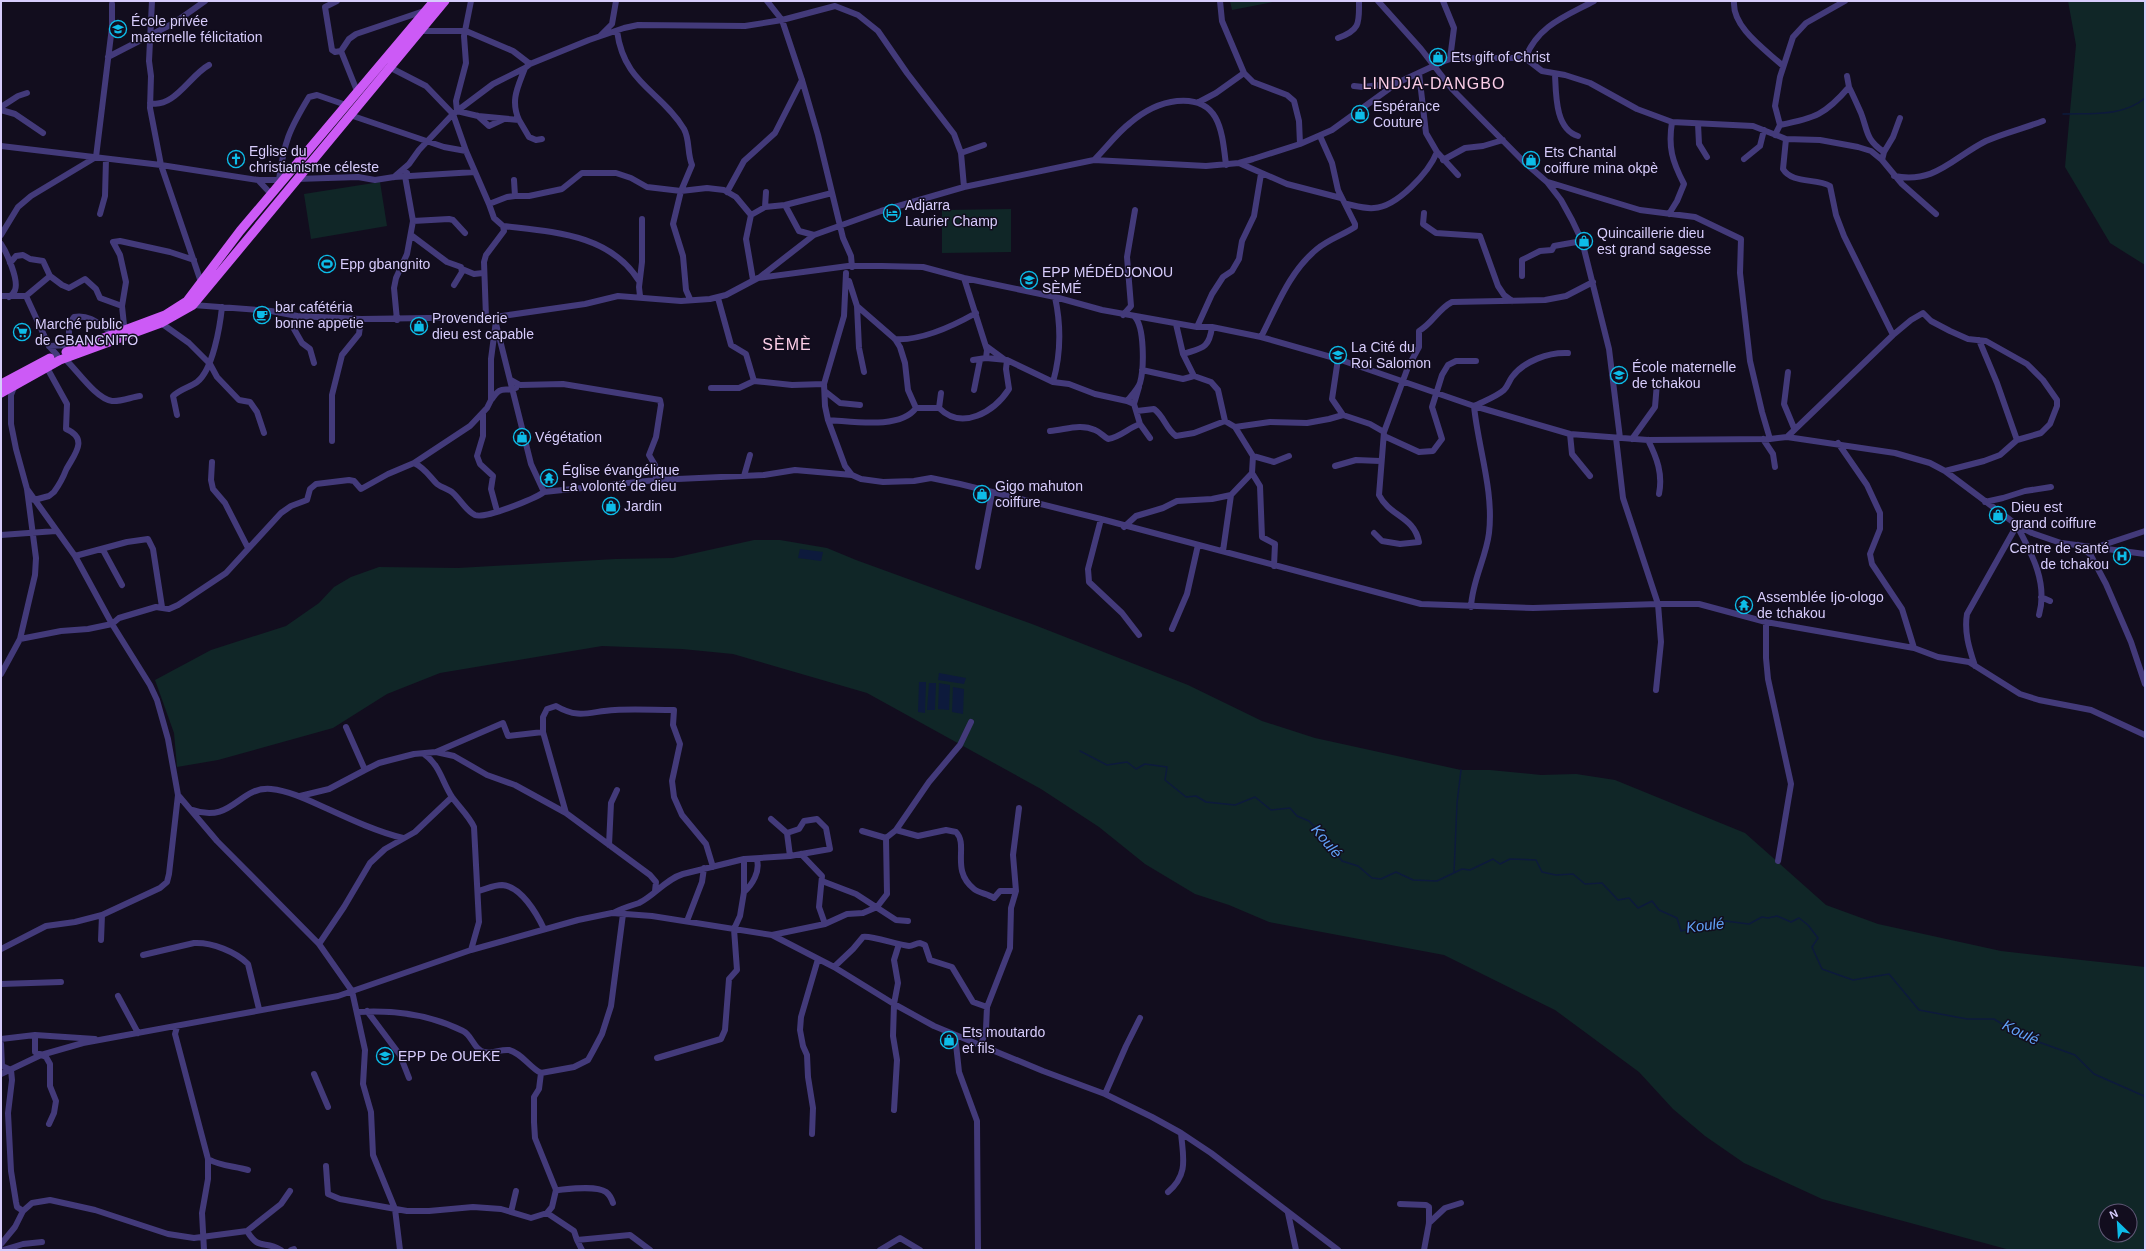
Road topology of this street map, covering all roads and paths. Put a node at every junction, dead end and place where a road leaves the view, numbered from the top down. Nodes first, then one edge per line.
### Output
1 (152, 1) edge
2 (205, 1) edge
3 (337, 1) edge
4 (434, 1) edge
5 (445, 1) edge
6 (471, 1) edge
7 (616, 1) edge
8 (766, 1) edge
9 (1220, 1) edge
10 (1359, 1) edge
11 (1378, 1) edge
12 (1594, 1) edge
13 (1734, 1) edge
14 (1845, 1) edge
15 (1445, 2) edge
16 (112, 4) dead end
17 (427, 10) junction
18 (782, 20) junction
19 (419, 31) junction
20 (466, 31) junction
21 (617, 31) junction
22 (150, 35) junction
23 (599, 37) junction
24 (1338, 38) dead end
25 (341, 51) junction
26 (108, 57) junction
27 (1525, 58) junction
28 (1450, 59) junction
29 (209, 65) dead end
30 (527, 66) junction
31 (1435, 66) junction
32 (1783, 66) junction
33 (389, 67) junction
34 (1244, 72) junction
35 (1419, 74) junction
36 (1555, 74) junction
37 (1848, 76) dead end
38 (802, 80) junction
39 (1397, 83) junction
40 (1354, 86) dead end
41 (1849, 87) junction
42 (358, 91) junction
43 (27, 93) dead end
44 (1199, 102) junction
45 (150, 103) junction
46 (346, 105) junction
47 (1, 107) edge
48 (514, 109) junction
49 (1, 110) edge
50 (455, 112) junction
51 (350, 115) junction
52 (478, 116) junction
53 (506, 118) junction
54 (1900, 118) dead end
55 (519, 120) junction
56 (2044, 121) dead end
57 (1672, 122) junction
58 (1698, 124) junction
59 (1780, 125) junction
60 (1764, 130) junction
61 (43, 133) dead end
62 (1775, 135) junction
63 (1320, 136) junction
64 (1578, 136) dead end
65 (542, 139) dead end
66 (1786, 139) junction
67 (428, 140) junction
68 (1503, 140) junction
69 (1300, 144) junction
70 (984, 145) dead end
71 (1, 146) edge
72 (466, 151) junction
73 (1438, 152) junction
74 (1884, 152) junction
75 (961, 154) junction
76 (96, 157) junction
77 (1707, 157) dead end
78 (106, 159) junction
79 (1744, 159) dead end
80 (1094, 160) junction
81 (1444, 160) junction
82 (1882, 160) junction
83 (1239, 163) junction
84 (409, 164) junction
85 (161, 165) junction
86 (1226, 165) junction
87 (475, 172) junction
88 (1262, 174) junction
89 (1458, 175) dead end
90 (394, 176) junction
91 (406, 176) junction
92 (1894, 176) junction
93 (297, 179) junction
94 (258, 180) junction
95 (281, 180) junction
96 (514, 180) dead end
97 (1547, 182) junction
98 (964, 187) junction
99 (680, 191) junction
100 (727, 192) junction
101 (766, 192) dead end
102 (832, 193) junction
103 (271, 194) junction
104 (515, 196) junction
105 (1341, 198) junction
106 (489, 204) junction
107 (1347, 204) junction
108 (785, 206) junction
109 (765, 208) junction
110 (1135, 210) dead end
111 (1424, 213) dead end
112 (100, 214) dead end
113 (1669, 214) junction
114 (1936, 214) dead end
115 (751, 215) junction
116 (642, 219) dead end
117 (413, 221) junction
118 (503, 226) junction
119 (839, 226) junction
120 (799, 231) junction
121 (465, 232) dead end
122 (1, 235) edge
123 (411, 235) junction
124 (814, 235) junction
125 (1582, 241) junction
126 (802, 243) junction
127 (1, 244) edge
128 (194, 260) junction
129 (10, 263) junction
130 (851, 267) junction
131 (462, 269) junction
132 (483, 273) junction
133 (846, 273) junction
134 (50, 276) junction
135 (1522, 276) dead end
136 (964, 278) junction
137 (756, 279) junction
138 (639, 281) junction
139 (201, 282) junction
140 (1593, 282) junction
141 (454, 285) dead end
142 (1, 296) edge
143 (26, 296) junction
144 (640, 296) junction
145 (9, 297) junction
146 (1055, 297) junction
147 (718, 298) junction
148 (690, 299) junction
149 (1512, 301) junction
150 (193, 305) junction
151 (122, 306) junction
152 (857, 306) junction
153 (1130, 306) junction
154 (222, 307) junction
155 (976, 313) junction
156 (1123, 315) junction
157 (297, 316) junction
158 (1134, 316) junction
159 (486, 317) junction
160 (1142, 317) junction
161 (361, 319) junction
162 (495, 319) junction
163 (1154, 319) junction
164 (397, 320) junction
165 (162, 324) junction
166 (1176, 324) junction
167 (1197, 327) junction
168 (1212, 327) junction
169 (126, 329) junction
170 (1142, 332) junction
171 (114, 334) junction
172 (1893, 335) junction
173 (895, 338) junction
174 (1261, 338) junction
175 (1979, 340) junction
176 (49, 346) junction
177 (986, 346) junction
178 (71, 347) junction
179 (1183, 354) junction
180 (1568, 354) dead end
181 (58, 358) junction
182 (983, 359) junction
183 (1338, 359) junction
184 (973, 360) dead end
185 (1006, 360) junction
186 (1476, 361) dead end
187 (314, 363) dead end
188 (210, 364) junction
189 (46, 366) junction
190 (1142, 370) junction
191 (864, 372) dead end
192 (1788, 372) dead end
193 (1056, 374) junction
194 (1194, 376) junction
195 (1404, 380) junction
196 (754, 381) junction
197 (1053, 382) junction
198 (1657, 383) dead end
199 (1, 384) edge
200 (824, 384) junction
201 (1069, 384) junction
202 (15, 385) junction
203 (1139, 385) junction
204 (516, 387) junction
205 (711, 388) dead end
206 (974, 390) dead end
207 (826, 392) junction
208 (1437, 392) junction
209 (1, 393) edge
210 (941, 393) dead end
211 (140, 396) dead end
212 (491, 400) junction
213 (1127, 401) junction
214 (1134, 404) junction
215 (860, 405) dead end
216 (1474, 406) junction
217 (916, 408) junction
218 (939, 408) junction
219 (1137, 411) junction
220 (483, 413) junction
221 (177, 415) dead end
222 (1343, 415) junction
223 (828, 420) junction
224 (1225, 421) junction
225 (1140, 424) junction
226 (1235, 427) junction
227 (1794, 428) junction
228 (1050, 432) dead end
229 (264, 433) dead end
230 (1384, 434) junction
231 (1570, 434) junction
232 (1787, 437) junction
233 (1150, 438) dead end
234 (1618, 438) junction
235 (1632, 439) junction
236 (1763, 439) junction
237 (1770, 439) junction
238 (1648, 440) junction
239 (2017, 440) junction
240 (332, 441) dead end
241 (1838, 443) junction
242 (750, 455) dead end
243 (1253, 456) junction
244 (1289, 456) dead end
245 (212, 462) dead end
246 (1380, 462) junction
247 (414, 463) junction
248 (1335, 466) dead end
249 (1775, 467) dead end
250 (1944, 470) junction
251 (1252, 473) junction
252 (852, 475) junction
253 (744, 476) junction
254 (1590, 476) dead end
255 (656, 480) junction
256 (2052, 487) dead end
257 (27, 489) junction
258 (544, 492) junction
259 (992, 493) junction
260 (1659, 494) dead end
261 (1231, 495) junction
262 (34, 500) junction
263 (1985, 502) junction
264 (497, 511) junction
265 (1101, 519) junction
266 (2017, 525) junction
267 (1124, 526) junction
268 (56, 531) junction
269 (2145, 531) edge
270 (32, 533) junction
271 (1374, 533) dead end
272 (1, 535) edge
273 (1198, 545) junction
274 (2078, 545) junction
275 (2097, 547) junction
276 (248, 548) junction
277 (103, 550) junction
278 (1223, 551) junction
279 (2145, 554) edge
280 (75, 556) junction
281 (1274, 566) junction
282 (978, 567) dead end
283 (122, 585) dead end
284 (2041, 597) junction
285 (2050, 601) dead end
286 (1658, 604) junction
287 (162, 607) junction
288 (1471, 607) junction
289 (2039, 615) dead end
290 (1766, 622) junction
291 (112, 624) junction
292 (1172, 629) dead end
293 (1139, 635) dead end
294 (20, 639) junction
295 (1914, 648) junction
296 (1975, 667) junction
297 (1, 674) edge
298 (2145, 684) edge
299 (1656, 690) dead end
300 (971, 722) dead end
301 (346, 727) dead end
302 (544, 732) junction
303 (2145, 735) edge
304 (436, 752) junction
305 (424, 754) junction
306 (365, 770) junction
307 (617, 790) dead end
308 (178, 795) junction
309 (300, 796) junction
310 (452, 797) junction
311 (1019, 808) dead end
312 (191, 810) junction
313 (566, 813) junction
314 (771, 819) dead end
315 (896, 830) junction
316 (862, 831) dead end
317 (787, 832) junction
318 (402, 838) junction
319 (886, 838) junction
320 (609, 845) junction
321 (800, 854) junction
322 (790, 856) junction
323 (744, 859) junction
324 (757, 860) junction
325 (1778, 861) dead end
326 (713, 867) junction
327 (704, 868) junction
328 (822, 881) junction
329 (478, 891) junction
330 (655, 891) junction
331 (1016, 891) junction
332 (744, 892) junction
333 (877, 907) junction
334 (612, 913) junction
335 (623, 914) junction
336 (102, 915) junction
337 (687, 921) junction
338 (908, 921) dead end
339 (825, 924) junction
340 (544, 929) junction
341 (734, 929) junction
342 (772, 935) junction
343 (101, 940) dead end
344 (319, 944) junction
345 (899, 944) junction
346 (1, 949) edge
347 (471, 950) junction
348 (143, 955) dead end
349 (818, 959) junction
350 (834, 967) junction
351 (61, 982) dead end
352 (1, 984) edge
353 (352, 991) junction
354 (118, 996) dead end
355 (894, 1004) junction
356 (987, 1007) junction
357 (259, 1009) junction
358 (367, 1011) junction
359 (358, 1012) junction
360 (1140, 1018) dead end
361 (177, 1027) junction
362 (138, 1033) junction
363 (35, 1035) junction
364 (955, 1035) junction
365 (1, 1039) edge
366 (99, 1039) junction
367 (1, 1044) edge
368 (981, 1045) junction
369 (41, 1055) junction
370 (657, 1058) dead end
371 (11, 1070) junction
372 (542, 1073) junction
373 (1, 1074) edge
374 (314, 1074) dead end
375 (409, 1078) dead end
376 (1106, 1094) junction
377 (328, 1107) dead end
378 (894, 1110) dead end
379 (50, 1124) dead end
380 (1181, 1133) junction
381 (812, 1134) dead end
382 (208, 1159) junction
383 (326, 1166) dead end
384 (248, 1170) dead end
385 (556, 1190) junction
386 (290, 1191) dead end
387 (516, 1191) dead end
388 (1168, 1192) dead end
389 (613, 1203) dead end
390 (1461, 1203) dead end
391 (1400, 1204) dead end
392 (395, 1209) junction
393 (23, 1211) junction
394 (511, 1212) junction
395 (548, 1213) junction
396 (1288, 1213) junction
397 (1429, 1223) junction
398 (246, 1231) junction
399 (202, 1236) junction
400 (577, 1240) junction
401 (42, 1242) dead end
402 (1, 1244) edge
403 (3, 1250) edge
404 (204, 1250) edge
405 (281, 1250) edge
406 (400, 1250) edge
407 (582, 1250) edge
408 (650, 1250) edge
409 (880, 1250) edge
410 (920, 1250) edge
411 (978, 1250) edge
412 (1296, 1250) edge
413 (1338, 1250) edge
414 (1424, 1250) edge

1 - 22 street
2 - 22 street
3 - 25 street
4 - 17 main road
5 - 19 main road
6 - 20 street
7 - 23 street
8 - 18 street
9 - 34 street
10 - 24 street
11 - 31 street
12 - 27 street
13 - 32 street
14 - 32 street
15 - 28 street
16 - 26 street
17 - 25 street
17 - 42 main road
18 - 21 street
18 - 38 street
18 - 75 street
19 - 20 street
19 - 33 main road
20 - 30 street
20 - 50 street
21 - 23 street
21 - 99 street
22 - 26 street
22 - 45 street
23 - 30 street
25 - 42 street
26 - 76 street
27 - 28 street
27 - 36 street
28 - 31 street
29 - 45 street
30 - 48 street
30 - 50 street
31 - 35 street
31 - 68 street
32 - 59 street
33 - 50 street
33 - 51 main road
34 - 44 street
34 - 69 street
35 - 39 street
35 - 73 street
36 - 57 street
36 - 64 street
37 - 41 street
38 - 100 street
38 - 102 street
39 - 40 street
39 - 63 street
41 - 59 street
41 - 74 street
42 - 46 main road
43 - 47 street
44 - 80 street
44 - 86 street
45 - 85 street
46 - 95 main road
46 - 95 street
48 - 53 street
48 - 55 street
49 - 61 street
50 - 52 street
50 - 67 street
50 - 72 street
51 - 67 street
51 - 93 main road
52 - 53 street
52 - 53 street
53 - 55 street
54 - 74 street
55 - 65 street
56 - 92 street
57 - 58 street
57 - 113 street
58 - 60 street
58 - 77 street
59 - 62 street
60 - 62 street
60 - 79 street
62 - 66 street
63 - 69 street
63 - 105 street
66 - 82 street
66 - 172 street
67 - 72 street
67 - 84 street
68 - 81 street
68 - 97 street
69 - 83 street
70 - 75 street
71 - 76 street
72 - 87 street
73 - 81 street
73 - 107 street
74 - 82 street
75 - 98 street
76 - 78 street
76 - 122 street
78 - 85 street
78 - 112 street
80 - 86 street
80 - 98 street
81 - 89 street
82 - 92 street
83 - 86 street
83 - 88 street
84 - 90 street
84 - 91 street
85 - 94 street
85 - 128 street
87 - 91 street
87 - 106 street
88 - 105 street
88 - 167 street
90 - 91 street
90 - 93 street
91 - 117 street
92 - 114 street
93 - 150 main road
94 - 95 street
94 - 103 street
95 - 103 main road
96 - 104 street
97 - 113 street
97 - 125 street
98 - 119 street
99 - 100 street
99 - 104 street
99 - 148 street
100 - 115 street
101 - 109 street
102 - 108 street
102 - 119 street
103 - 139 main road
104 - 106 street
105 - 107 street
106 - 118 street
107 - 174 street
108 - 109 street
108 - 120 street
109 - 115 street
110 - 153 street
111 - 149 street
113 - 237 street
115 - 137 street
116 - 138 street
117 - 121 street
117 - 123 street
118 - 132 street
118 - 138 street
119 - 124 street
119 - 130 street
120 - 124 street
120 - 126 street
123 - 131 street
123 - 164 street
124 - 126 street
125 - 135 street
125 - 140 street
126 - 137 street
127 - 129 street
128 - 139 street
128 - 151 street
129 - 134 street
129 - 145 street
130 - 133 street
130 - 136 street
130 - 137 street
131 - 132 street
131 - 141 street
132 - 159 street
133 - 152 street
133 - 200 street
134 - 143 street
134 - 151 street
136 - 146 street
136 - 155 street
137 - 147 street
138 - 144 street
139 - 169 main road
140 - 149 street
140 - 234 street
142 - 145 street
143 - 145 street
143 - 176 street
144 - 148 street
144 - 162 street
146 - 156 street
146 - 193 street
147 - 148 street
147 - 196 street
149 - 195 street
150 - 154 street
150 - 165 main road
151 - 169 street
152 - 173 street
152 - 191 street
153 - 156 street
153 - 160 street
154 - 157 street
154 - 188 street
155 - 173 street
155 - 177 street
156 - 158 street
157 - 161 street
157 - 187 street
158 - 160 street
158 - 170 street
159 - 162 street
159 - 164 street
160 - 163 street
161 - 164 street
161 - 240 street
162 - 204 street
162 - 212 street
163 - 166 street
163 - 170 street
165 - 181 main road
165 - 188 street
166 - 167 street
166 - 179 street
167 - 168 street
168 - 174 street
168 - 179 street
169 - 171 main road
170 - 190 street
171 - 178 main road
171 - 178 street
172 - 175 street
172 - 227 street
173 - 217 street
174 - 183 street
175 - 239 street
175 - 239 street
176 - 178 street
176 - 181 street
177 - 182 street
177 - 185 street
178 - 181 main road
179 - 194 street
180 - 216 street
181 - 189 main road
181 - 199 main road
181 - 211 street
182 - 184 street
182 - 185 street
182 - 206 street
183 - 195 street
183 - 222 street
185 - 197 street
185 - 218 street
186 - 208 street
188 - 221 street
188 - 229 street
189 - 202 main road
189 - 262 street
190 - 194 street
190 - 203 street
192 - 227 street
193 - 197 street
193 - 201 street
194 - 224 street
195 - 208 street
195 - 230 street
196 - 200 street
196 - 205 street
197 - 201 street
198 - 235 street
200 - 207 street
201 - 213 street
202 - 209 main road
202 - 257 street
203 - 213 street
203 - 214 street
204 - 212 street
204 - 255 street
204 - 258 street
207 - 215 street
207 - 223 street
208 - 216 street
208 - 230 street
210 - 218 street
212 - 220 street
213 - 214 street
214 - 219 street
216 - 231 street
216 - 288 street
217 - 218 street
217 - 223 street
219 - 224 street
219 - 225 street
220 - 247 street
220 - 264 street
222 - 226 street
222 - 230 street
223 - 252 street
224 - 226 street
225 - 228 street
225 - 233 street
226 - 243 street
227 - 232 street
230 - 246 street
231 - 234 street
231 - 254 street
232 - 237 street
232 - 241 street
234 - 235 street
234 - 286 street
235 - 238 street
236 - 237 street
236 - 238 street
236 - 249 street
238 - 260 street
239 - 250 street
241 - 250 street
241 - 295 street
242 - 253 street
243 - 244 street
243 - 251 street
245 - 276 street
246 - 248 street
246 - 271 street
247 - 264 street
247 - 276 street
250 - 263 street
251 - 261 street
251 - 281 street
252 - 253 street
252 - 259 street
253 - 255 street
255 - 258 street
256 - 263 street
257 - 262 street
257 - 270 street
258 - 264 street
259 - 265 street
259 - 282 street
261 - 267 street
261 - 278 street
262 - 268 street
263 - 266 street
265 - 267 street
265 - 293 street
266 - 274 street
266 - 284 street
266 - 296 street
267 - 273 street
268 - 270 street
268 - 280 street
269 - 275 street
270 - 272 street
270 - 294 street
273 - 278 street
273 - 292 street
274 - 275 street
274 - 298 street
275 - 279 street
276 - 287 street
277 - 280 street
277 - 283 street
277 - 287 street
278 - 281 street
280 - 291 street
281 - 288 street
284 - 285 street
284 - 289 street
286 - 288 street
286 - 290 street
286 - 299 street
287 - 291 street
290 - 295 street
290 - 325 street
291 - 294 street
291 - 308 street
294 - 297 street
295 - 296 street
296 - 303 street
300 - 315 street
301 - 306 street
302 - 304 street
302 - 313 street
302 - 326 street
304 - 305 street
304 - 313 street
305 - 306 street
305 - 310 street
306 - 309 street
307 - 320 street
308 - 312 street
308 - 336 street
309 - 312 street
309 - 318 street
310 - 318 street
310 - 329 street
311 - 331 street
312 - 344 street
313 - 320 street
314 - 317 street
315 - 319 street
315 - 331 street
316 - 319 street
317 - 321 street
317 - 322 street
318 - 344 street
319 - 333 street
320 - 330 street
321 - 322 street
321 - 328 street
322 - 324 street
323 - 324 street
323 - 326 street
323 - 332 street
324 - 332 street
326 - 327 street
327 - 330 street
327 - 337 street
328 - 333 street
328 - 339 street
329 - 340 street
329 - 347 street
330 - 334 street
331 - 356 street
332 - 341 street
333 - 338 street
333 - 339 street
334 - 335 street
334 - 340 street
335 - 337 street
335 - 372 street
336 - 343 street
336 - 346 street
337 - 341 street
339 - 342 street
340 - 347 street
341 - 342 street
341 - 370 street
342 - 349 street
344 - 353 street
345 - 350 street
345 - 355 street
345 - 356 street
347 - 353 street
348 - 357 street
349 - 350 street
349 - 381 street
350 - 355 street
351 - 352 street
353 - 357 street
353 - 359 street
354 - 362 street
355 - 364 street
355 - 378 street
356 - 368 street
357 - 361 street
358 - 359 street
358 - 372 street
358 - 375 street
359 - 392 street
360 - 376 street
361 - 362 street
361 - 382 street
362 - 366 street
363 - 365 street
363 - 366 street
363 - 369 street
364 - 368 street
364 - 411 street
366 - 369 street
367 - 371 street
368 - 376 street
369 - 371 street
369 - 379 street
371 - 373 street
371 - 393 street
372 - 385 street
374 - 377 street
376 - 380 street
380 - 388 street
380 - 396 street
382 - 384 street
382 - 399 street
383 - 392 street
385 - 389 street
385 - 395 street
386 - 398 street
387 - 394 street
390 - 397 street
391 - 397 street
392 - 394 street
392 - 406 street
393 - 399 street
393 - 402 street
394 - 395 street
395 - 400 street
396 - 412 street
396 - 413 street
397 - 414 street
398 - 399 street
398 - 405 street
399 - 404 street
400 - 407 street
400 - 408 street
401 - 403 street
409 - 410 street

